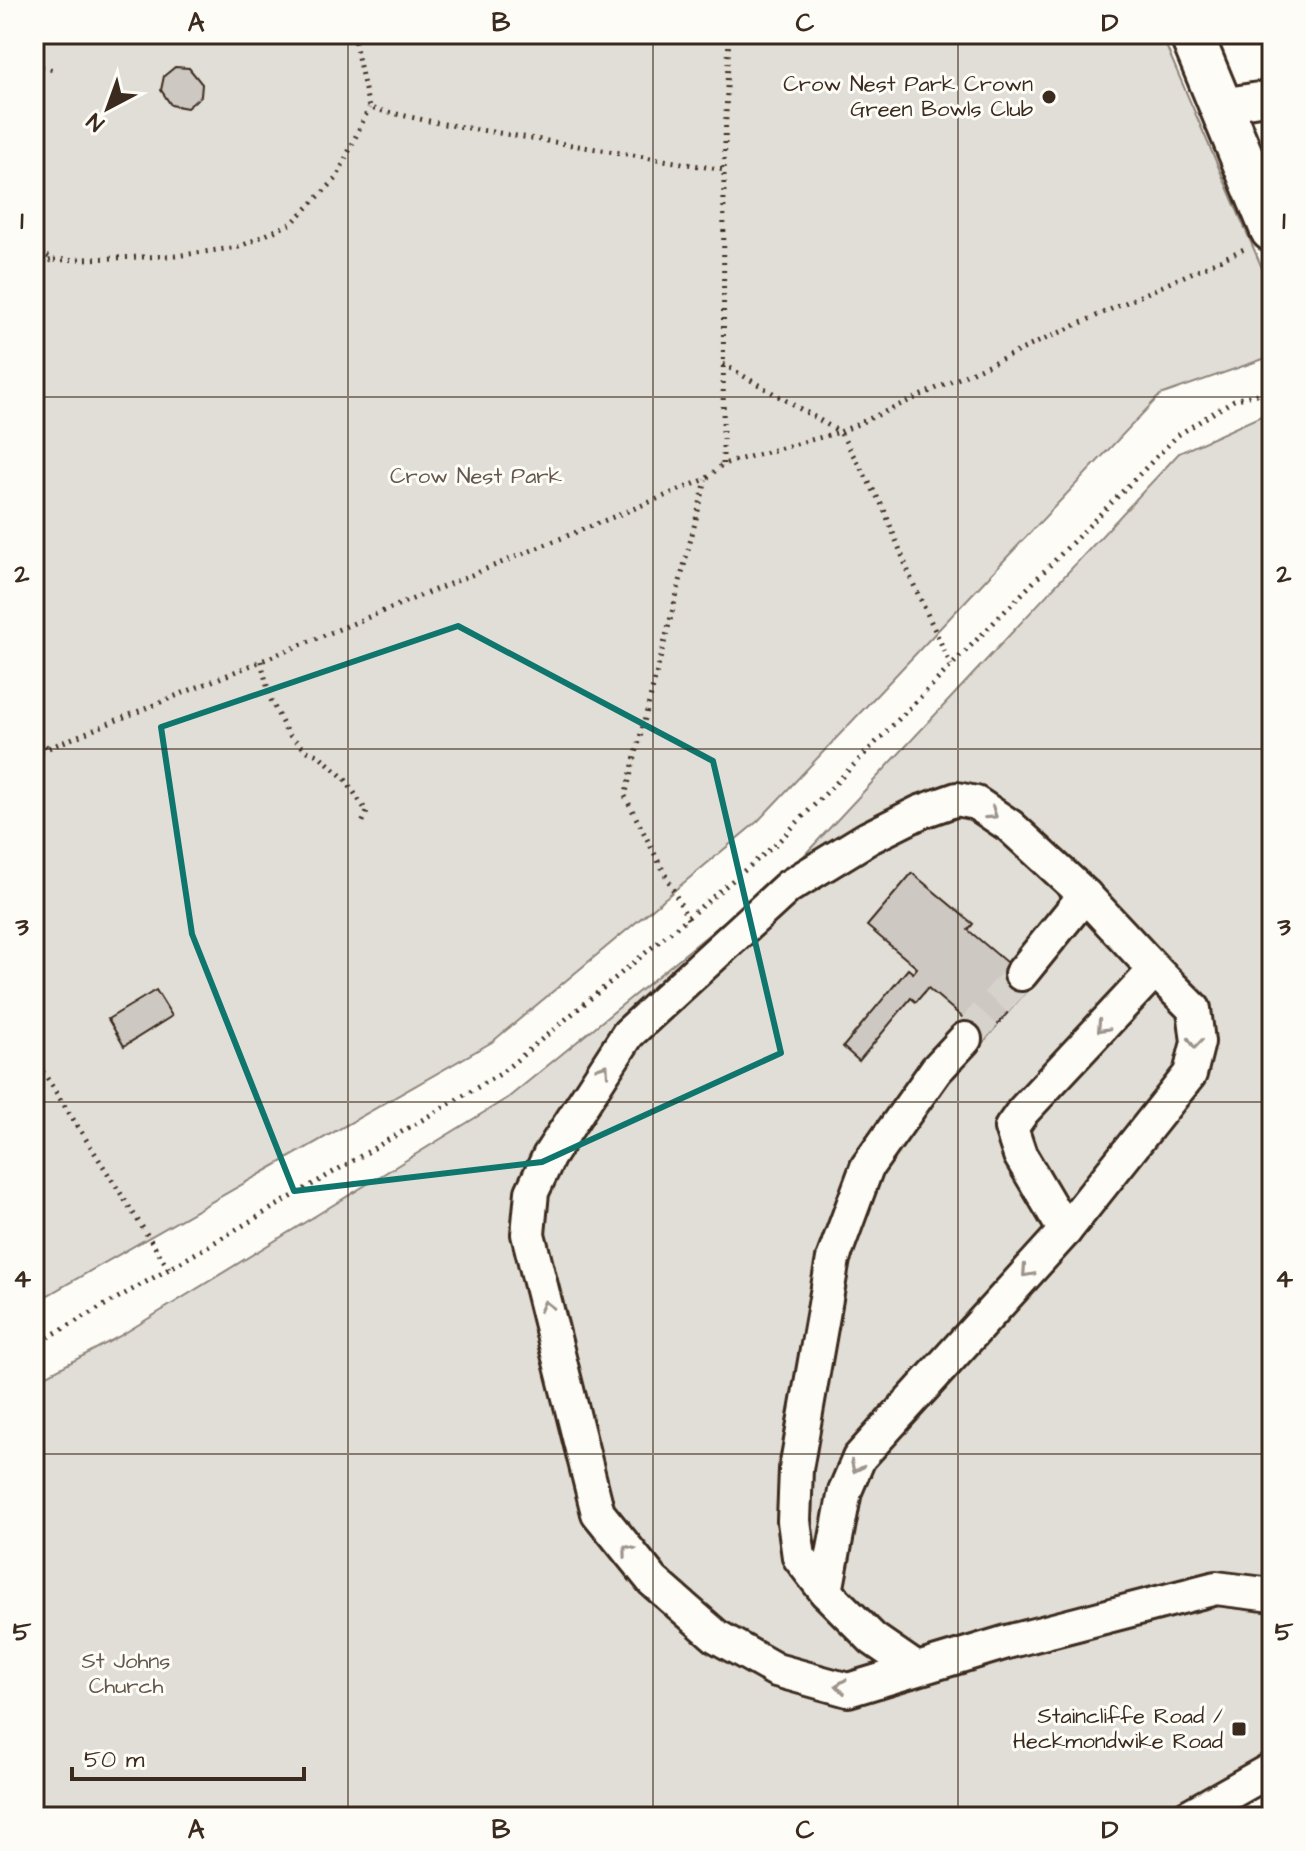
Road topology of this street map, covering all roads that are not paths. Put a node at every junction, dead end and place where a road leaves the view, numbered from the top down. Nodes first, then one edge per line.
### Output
1 (1191, 34) edge
2 (1272, 97) edge
3 (1221, 105) junction
4 (1265, 236) edge
5 (1085, 895) junction
6 (1155, 970) junction
7 (1021, 974) tunnel mouth
8 (965, 1039) tunnel mouth
9 (1065, 1231) junction
10 (826, 1592) junction
11 (1272, 1595) edge
12 (915, 1668) junction
13 (1272, 1769) edge
14 (1187, 1817) edge

1 - 3 main road
2 - 3 street
3 - 4 main road
5 - 6 street
5 - 7 street
12 -> 5 street
6 -> 9 street
6 -> 9 street
8 - 10 street
9 -> 10 street
10 - 12 street
11 - 12 street
13 - 14 street

